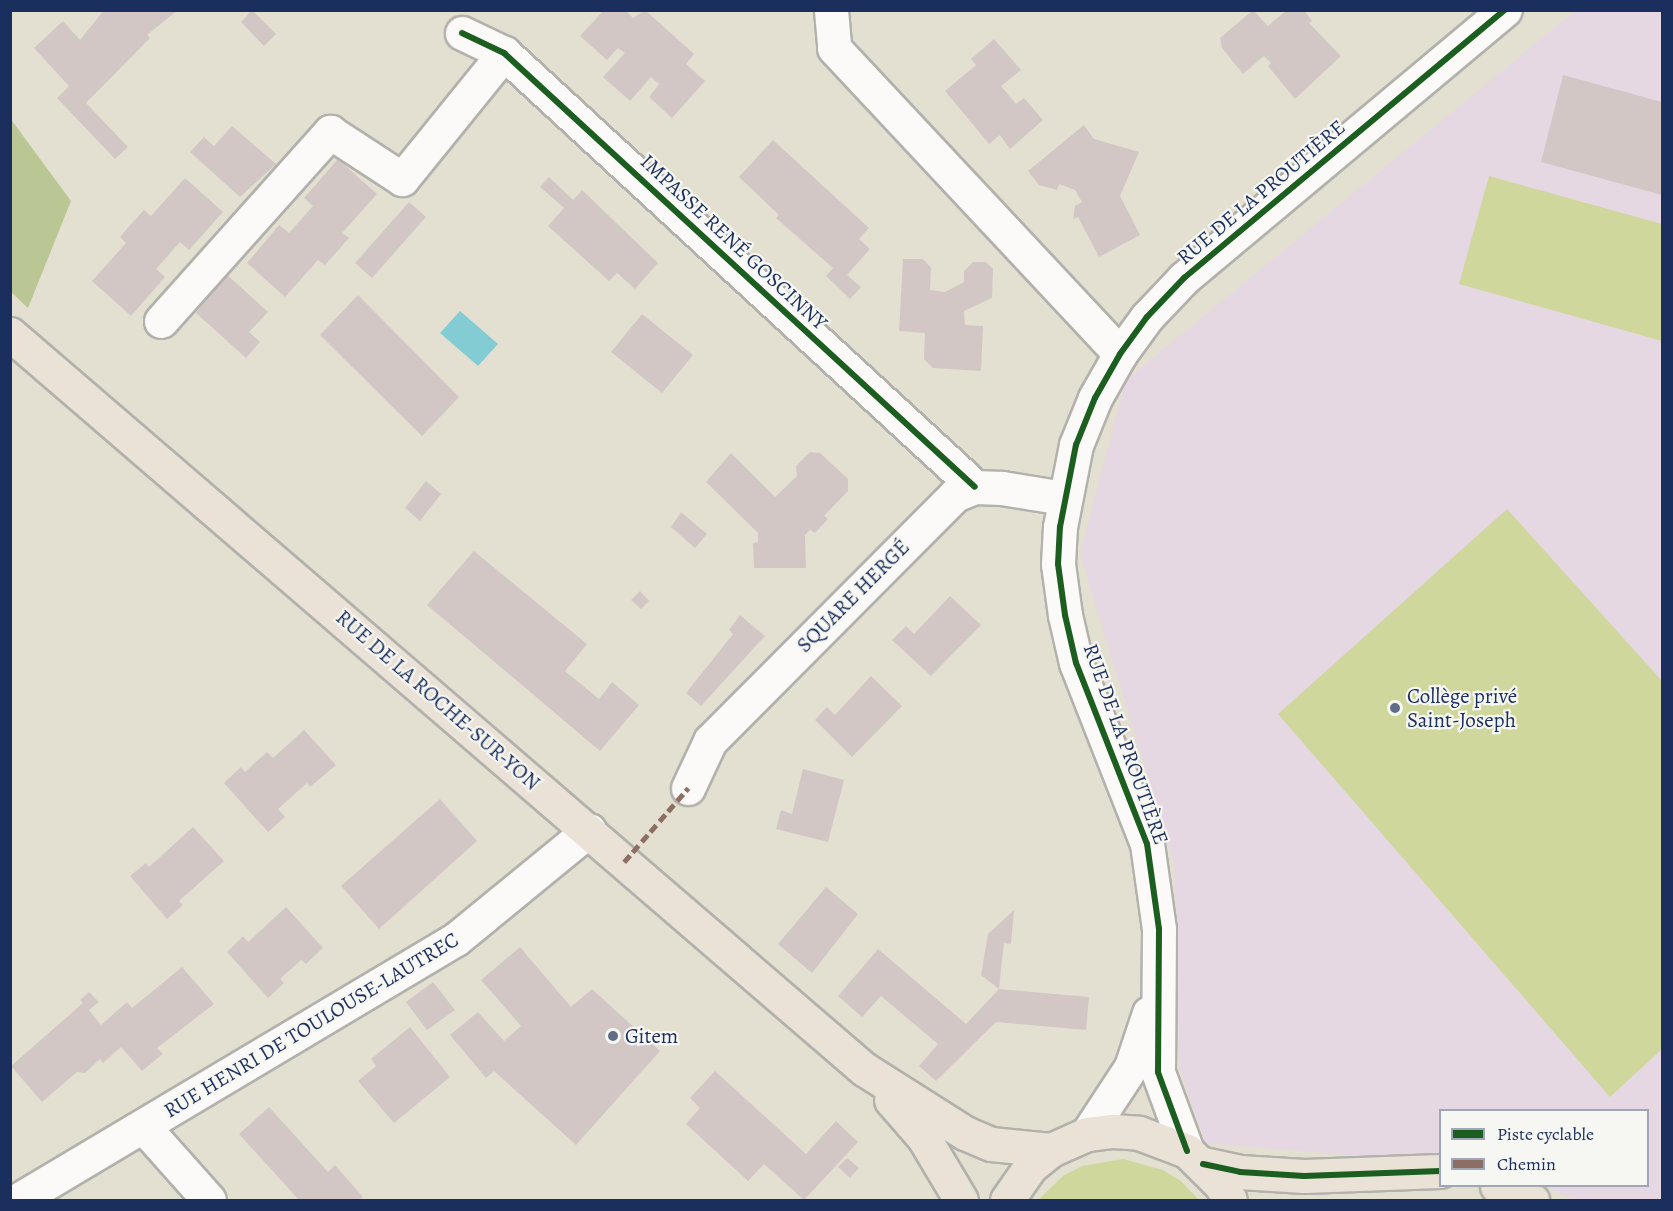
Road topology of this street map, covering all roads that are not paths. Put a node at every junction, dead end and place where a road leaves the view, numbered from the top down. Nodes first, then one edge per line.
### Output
1 (831, 10) edge
2 (1505, 10) edge
3 (462, 33) dead end
4 (504, 53) junction
5 (161, 321) dead end
6 (10, 334) edge
7 (1120, 354) junction
8 (975, 487) junction
9 (1064, 498) junction
10 (688, 788) dead end
11 (589, 830) junction
12 (1156, 992) junction
13 (864, 1069) junction
14 (143, 1126) junction
15 (1087, 1134) junction
16 (1051, 1150) junction
17 (1195, 1158) junction
18 (1439, 1172) edge
19 (1371, 1173) junction
20 (1502, 1187) edge
21 (18, 1200) edge
22 (209, 1200) edge
23 (961, 1200) edge
24 (1007, 1200) edge
25 (1230, 1200) edge
26 (1318, 1200) edge
27 (1532, 1200) edge

1 - 7 street
2 - 7 street, RUE DE LA PROUTIÈRE
3 - 4 street, IMPASSE RENÉ GOSCINNY
4 - 5 street
4 - 8 street, IMPASSE RENÉ GOSCINNY
6 - 11 main road, RUE DE LA ROCHE-SUR-YON
7 - 9 street, RUE DE LA PROUTIÈRE
8 - 9 street
8 - 10 street, SQUARE HERGÉ
9 - 12 street, RUE DE LA PROUTIÈRE
11 - 13 main road, RUE DE LA ROCHE-SUR-YON
11 - 14 street, RUE HENRI DE TOULOUSE-LAUTREC
12 - 15 street
12 - 17 street
13 - 16 main road, RUE DE LA ROCHE-SUR-YON
13 - 23 main road, RUE DE LA ROCHE-SUR-YON
14 - 21 street, RUE HENRI DE TOULOUSE-LAUTREC
14 - 22 street
15 - 16 main road
15 - 17 main road
16 - 24 main road
17 - 19 main road
17 - 25 main road
18 - 19 main road
19 - 26 main road
20 - 27 main road

